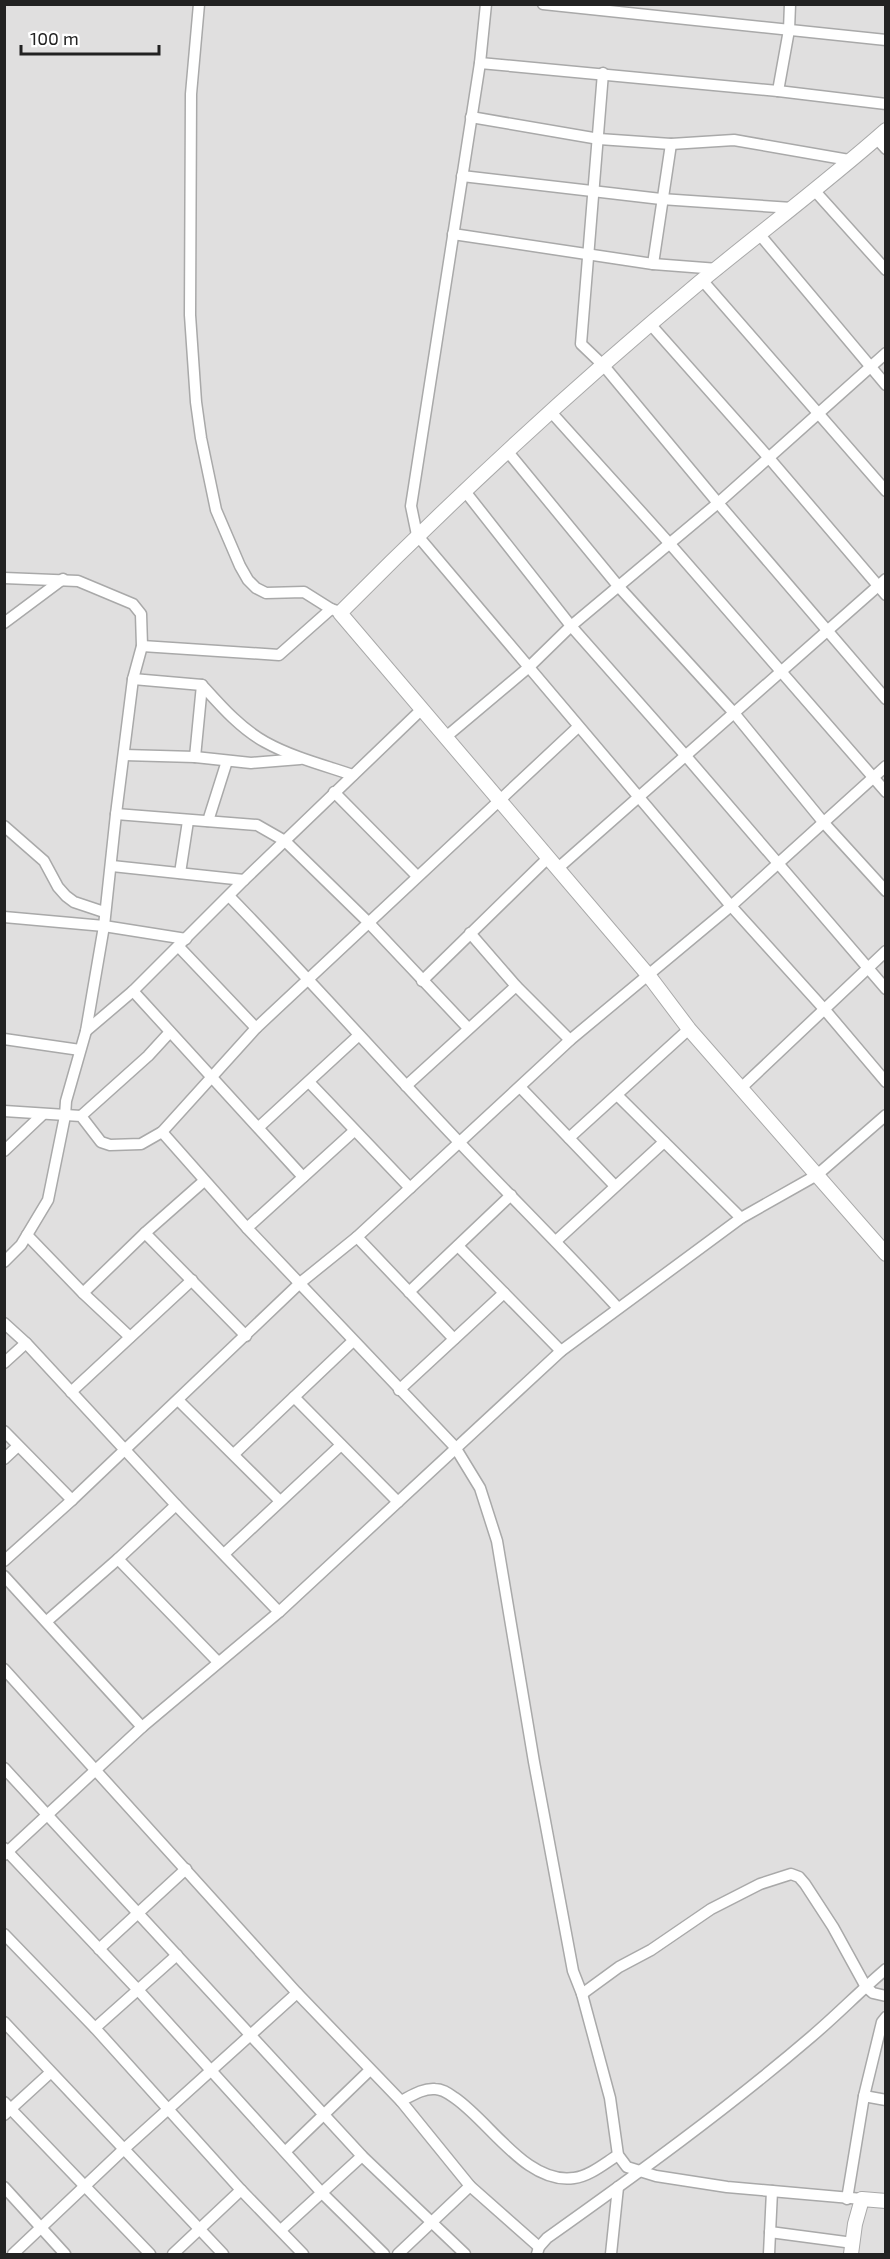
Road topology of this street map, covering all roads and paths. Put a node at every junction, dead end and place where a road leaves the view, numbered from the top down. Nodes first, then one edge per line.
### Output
1 (199, 4) edge
2 (486, 4) edge
3 (543, 4) edge
4 (790, 4) edge
5 (789, 30) junction
6 (885, 40) edge
7 (480, 63) junction
8 (603, 73) junction
9 (778, 91) junction
10 (885, 104) edge
11 (471, 117) junction
12 (599, 139) junction
13 (882, 139) edge
14 (671, 144) junction
15 (849, 160) junction
16 (462, 176) junction
17 (814, 190) junction
18 (593, 191) junction
19 (661, 200) junction
20 (792, 208) junction
21 (453, 234) junction
22 (760, 235) junction
23 (588, 253) junction
24 (653, 264) junction
25 (718, 269) junction
26 (885, 270) edge
27 (702, 280) junction
28 (651, 325) junction
29 (885, 353) edge
30 (604, 366) junction
31 (870, 366) junction
32 (885, 385) edge
33 (551, 412) junction
34 (819, 412) junction
35 (508, 452) junction
36 (769, 458) junction
37 (464, 490) junction
38 (885, 491) edge
39 (718, 503) junction
40 (417, 535) junction
41 (670, 544) junction
42 (4, 578) edge
43 (63, 579) junction
44 (619, 587) junction
45 (883, 587) edge
46 (335, 611) junction
47 (4, 623) edge
48 (571, 626) junction
49 (827, 632) junction
50 (142, 646) junction
51 (529, 667) junction
52 (781, 673) junction
53 (133, 679) junction
54 (202, 686) junction
55 (885, 699) edge
56 (422, 709) junction
57 (734, 713) junction
58 (578, 727) junction
59 (447, 736) junction
60 (124, 755) junction
61 (686, 755) junction
62 (195, 757) junction
63 (303, 758) junction
64 (226, 761) junction
65 (885, 766) edge
66 (353, 775) junction
67 (873, 778) junction
68 (334, 792) junction
69 (885, 792) edge
70 (638, 797) junction
71 (499, 799) junction
72 (116, 814) junction
73 (188, 821) junction
74 (208, 821) junction
75 (824, 823) junction
76 (4, 826) edge
77 (285, 841) junction
78 (776, 863) junction
79 (552, 864) junction
80 (112, 866) junction
81 (180, 873) junction
82 (417, 876) junction
83 (244, 880) junction
84 (885, 891) edge
85 (229, 896) junction
86 (731, 906) junction
87 (104, 912) junction
88 (4, 917) edge
89 (368, 922) junction
90 (104, 926) junction
91 (470, 933) junction
92 (182, 943) junction
93 (885, 951) edge
94 (867, 967) junction
95 (649, 976) junction
96 (308, 978) junction
97 (422, 981) junction
98 (516, 986) junction
99 (885, 989) edge
100 (133, 992) junction
101 (825, 1010) junction
102 (256, 1028) junction
103 (468, 1028) junction
104 (689, 1029) junction
105 (86, 1031) junction
106 (170, 1032) junction
107 (358, 1036) junction
108 (4, 1039) edge
109 (570, 1040) junction
110 (80, 1050) junction
111 (212, 1077) junction
112 (309, 1082) junction
113 (885, 1082) edge
114 (406, 1086) junction
115 (520, 1087) junction
116 (741, 1088) junction
117 (617, 1095) junction
118 (4, 1111) edge
119 (42, 1115) junction
120 (885, 1115) edge
121 (65, 1116) junction
122 (81, 1116) junction
123 (259, 1127) junction
124 (354, 1131) junction
125 (162, 1132) junction
126 (569, 1138) junction
127 (664, 1142) junction
128 (459, 1143) junction
129 (4, 1151) edge
130 (817, 1175) junction
131 (303, 1177) junction
132 (204, 1181) junction
133 (615, 1186) junction
134 (410, 1188) junction
135 (511, 1195) junction
136 (741, 1218) junction
137 (247, 1228) junction
138 (145, 1233) junction
139 (27, 1235) junction
140 (357, 1237) junction
141 (556, 1241) junction
142 (458, 1246) junction
143 (885, 1254) edge
144 (4, 1262) edge
145 (192, 1280) junction
146 (300, 1283) junction
147 (409, 1292) junction
148 (83, 1293) junction
149 (504, 1293) junction
150 (618, 1308) junction
151 (4, 1323) edge
152 (246, 1336) junction
153 (130, 1337) junction
154 (454, 1338) junction
155 (353, 1341) junction
156 (26, 1343) junction
157 (561, 1351) junction
158 (4, 1363) edge
159 (399, 1390) junction
160 (72, 1392) junction
161 (294, 1397) junction
162 (178, 1400) junction
163 (4, 1431) edge
164 (341, 1445) junction
165 (18, 1446) junction
166 (455, 1447) junction
167 (125, 1449) junction
168 (234, 1454) junction
169 (4, 1459) edge
170 (72, 1500) junction
171 (280, 1501) junction
172 (398, 1502) junction
173 (176, 1505) junction
174 (224, 1554) junction
175 (118, 1559) junction
176 (4, 1561) edge
177 (4, 1576) edge
178 (279, 1612) junction
179 (46, 1621) junction
180 (218, 1662) junction
181 (4, 1669) edge
182 (142, 1727) junction
183 (4, 1768) edge
184 (96, 1768) junction
185 (46, 1814) junction
186 (6, 1852) edge
187 (186, 1869) junction
188 (138, 1915) junction
189 (4, 1934) edge
190 (99, 1949) junction
191 (177, 1955) junction
192 (885, 1969) edge
193 (866, 1987) junction
194 (139, 1991) junction
195 (297, 1993) junction
196 (582, 1994) junction
197 (885, 1996) edge
198 (885, 2017) edge
199 (4, 2022) edge
200 (96, 2028) junction
201 (251, 2034) junction
202 (370, 2070) junction
203 (210, 2071) junction
204 (50, 2073) junction
205 (864, 2096) junction
206 (885, 2100) edge
207 (401, 2101) junction
208 (7, 2109) edge
209 (168, 2109) junction
210 (324, 2113) junction
211 (124, 2149) junction
212 (286, 2151) junction
213 (618, 2155) junction
214 (362, 2156) junction
215 (638, 2171) junction
216 (470, 2186) junction
217 (4, 2187) edge
218 (85, 2187) junction
219 (618, 2187) junction
220 (241, 2190) junction
221 (772, 2192) junction
222 (322, 2193) junction
223 (847, 2199) junction
224 (862, 2199) junction
225 (885, 2201) edge
226 (430, 2224) junction
227 (41, 2227) junction
228 (200, 2229) junction
229 (280, 2230) junction
230 (770, 2232) junction
231 (852, 2249) edge
232 (538, 2251) edge
233 (13, 2254) edge
234 (65, 2254) edge
235 (150, 2254) edge
236 (173, 2254) edge
237 (223, 2254) edge
238 (303, 2254) edge
239 (384, 2254) edge
240 (398, 2254) edge
241 (465, 2254) edge
242 (610, 2254) edge
243 (769, 2254) edge

1 - 46 street
2 - 7 street
3 - 5 street
4 - 5 street
5 - 6 street
5 - 9 street
7 - 8 street
7 - 11 street
8 - 9 street
8 - 12 street
9 - 10 street
11 - 12 street
11 - 16 street
12 - 14 street
12 - 18 street
13 - 15 street
14 - 15 street
14 - 19 street
15 - 17 street
16 - 18 street
16 - 21 street
17 - 20 street
17 - 26 street
18 - 19 street
18 - 23 street
19 - 20 street
19 - 24 street
20 - 22 street
21 - 23 street
21 - 40 street
22 - 25 street
22 - 31 street
23 - 24 street
23 - 30 street
24 - 25 street
25 - 27 street
27 - 28 street
27 - 34 street
28 - 30 street
28 - 36 street
29 - 31 street
30 - 33 street
30 - 39 street
31 - 32 street
31 - 34 street
33 - 35 street
33 - 41 street
34 - 36 street
34 - 38 street
35 - 37 street
35 - 44 street
36 - 39 street
36 - 45 street
37 - 40 street
37 - 48 street
39 - 41 street
39 - 49 street
40 - 46 street
40 - 51 street
41 - 44 street
41 - 52 street
42 - 43 street
43 - 47 street
43 - 50 street
44 - 48 street
44 - 57 street
45 - 49 street
46 - 50 street
46 - 56 street
48 - 51 street
48 - 61 street
49 - 52 street
49 - 55 street
50 - 53 street
51 - 58 street
51 - 59 street
52 - 57 street
52 - 67 street
53 - 54 street
53 - 60 street
54 - 62 street
54 - 63 street
56 - 59 street
56 - 66 street
57 - 61 street
57 - 75 street
58 - 70 street
58 - 71 street
59 - 71 street
60 - 62 street
60 - 72 street
61 - 70 street
61 - 78 street
62 - 64 street
63 - 64 street
63 - 66 street
64 - 74 street
65 - 67 street
66 - 68 street
67 - 69 street
67 - 75 street
68 - 77 street
68 - 82 street
70 - 79 street
70 - 86 street
71 - 79 street
71 - 82 street
72 - 73 street
72 - 80 street
73 - 74 street
73 - 81 street
74 - 77 street
75 - 78 street
75 - 84 street
76 - 87 street
77 - 83 street
77 - 89 street
78 - 86 street
78 - 94 street
79 - 91 street
79 - 95 street
80 - 81 street
80 - 87 street
81 - 83 street
82 - 89 street
83 - 85 street
85 - 92 street
85 - 96 street
86 - 95 street
86 - 101 street
87 - 90 street
88 - 90 street
89 - 96 street
89 - 97 street
90 - 92 street
90 - 105 street
91 - 97 street
91 - 98 street
92 - 100 street
92 - 102 street
93 - 94 street
94 - 99 street
94 - 101 street
95 - 104 street
95 - 109 street
96 - 102 street
96 - 107 street
97 - 103 street
98 - 103 street
98 - 109 street
100 - 105 street
100 - 106 street
101 - 113 street
101 - 116 street
102 - 111 street
103 - 114 street
104 - 116 street
104 - 117 street
105 - 110 street
106 - 111 street
106 - 122 street
107 - 112 street
107 - 114 street
108 - 110 street
109 - 115 street
110 - 121 street
111 - 123 street
111 - 125 street
112 - 123 street
112 - 124 street
114 - 128 street
115 - 126 street
115 - 128 street
116 - 130 street
117 - 126 street
117 - 127 street
118 - 119 street
119 - 121 street
119 - 129 street
120 - 130 street
121 - 122 street
121 - 139 street
122 - 125 street
123 - 131 street
124 - 131 street
124 - 134 street
125 - 132 street
126 - 133 street
127 - 133 street
127 - 136 street
128 - 134 street
128 - 135 street
130 - 136 street
130 - 143 street
131 - 137 street
132 - 137 street
132 - 138 street
133 - 141 street
134 - 140 street
135 - 141 street
135 - 142 street
136 - 150 street
137 - 146 street
138 - 145 street
138 - 148 street
139 - 144 street
139 - 148 street
140 - 146 street
140 - 147 street
141 - 150 street
142 - 147 street
142 - 149 street
145 - 152 street
145 - 153 street
146 - 152 street
146 - 155 street
147 - 154 street
148 - 153 street
149 - 154 street
149 - 157 street
150 - 157 street
151 - 156 street
152 - 162 street
153 - 160 street
154 - 159 street
155 - 159 street
155 - 161 street
156 - 158 street
156 - 160 street
157 - 166 street
159 - 166 street
160 - 167 street
161 - 164 street
161 - 168 street
162 - 167 street
162 - 168 street
163 - 165 street
164 - 171 street
164 - 172 street
165 - 169 street
165 - 170 street
166 - 172 street
166 - 196 street
167 - 170 street
167 - 173 street
168 - 171 street
170 - 176 street
171 - 174 street
172 - 178 street
173 - 174 street
173 - 175 street
174 - 178 street
175 - 179 street
175 - 180 street
177 - 179 street
178 - 180 street
179 - 182 street
180 - 182 street
181 - 184 street
182 - 184 street
183 - 185 street
184 - 185 street
184 - 187 street
185 - 186 street
185 - 188 street
186 - 190 street
187 - 188 street
187 - 195 street
188 - 190 street
188 - 191 street
189 - 200 street
190 - 194 street
191 - 194 street
191 - 201 street
192 - 193 street
193 - 196 street
193 - 197 street
193 - 215 street
194 - 200 street
194 - 203 street
195 - 201 street
195 - 202 street
196 - 213 street
198 - 205 street
199 - 204 street
200 - 209 street
201 - 203 street
201 - 210 street
202 - 207 street
202 - 210 street
203 - 209 street
203 - 212 street
204 - 208 street
204 - 211 street
205 - 206 street
205 - 223 street
207 - 213 street
207 - 216 street
208 - 218 street
209 - 211 street
209 - 220 street
210 - 212 street
210 - 214 street
211 - 218 street
211 - 228 street
212 - 222 street
213 - 215 street
214 - 222 street
214 - 226 street
215 - 219 street
215 - 221 street
216 - 226 street
216 - 232 street
217 - 227 street
218 - 227 street
218 - 235 street
219 - 232 street
219 - 242 street
220 - 228 street
220 - 229 street
221 - 223 street
221 - 230 street
222 - 229 street
222 - 239 street
223 - 224 street
224 - 225 street
224 - 231 street
226 - 240 street
226 - 241 street
227 - 233 street
227 - 234 street
228 - 236 street
228 - 237 street
229 - 238 street
230 - 231 street
230 - 243 street

